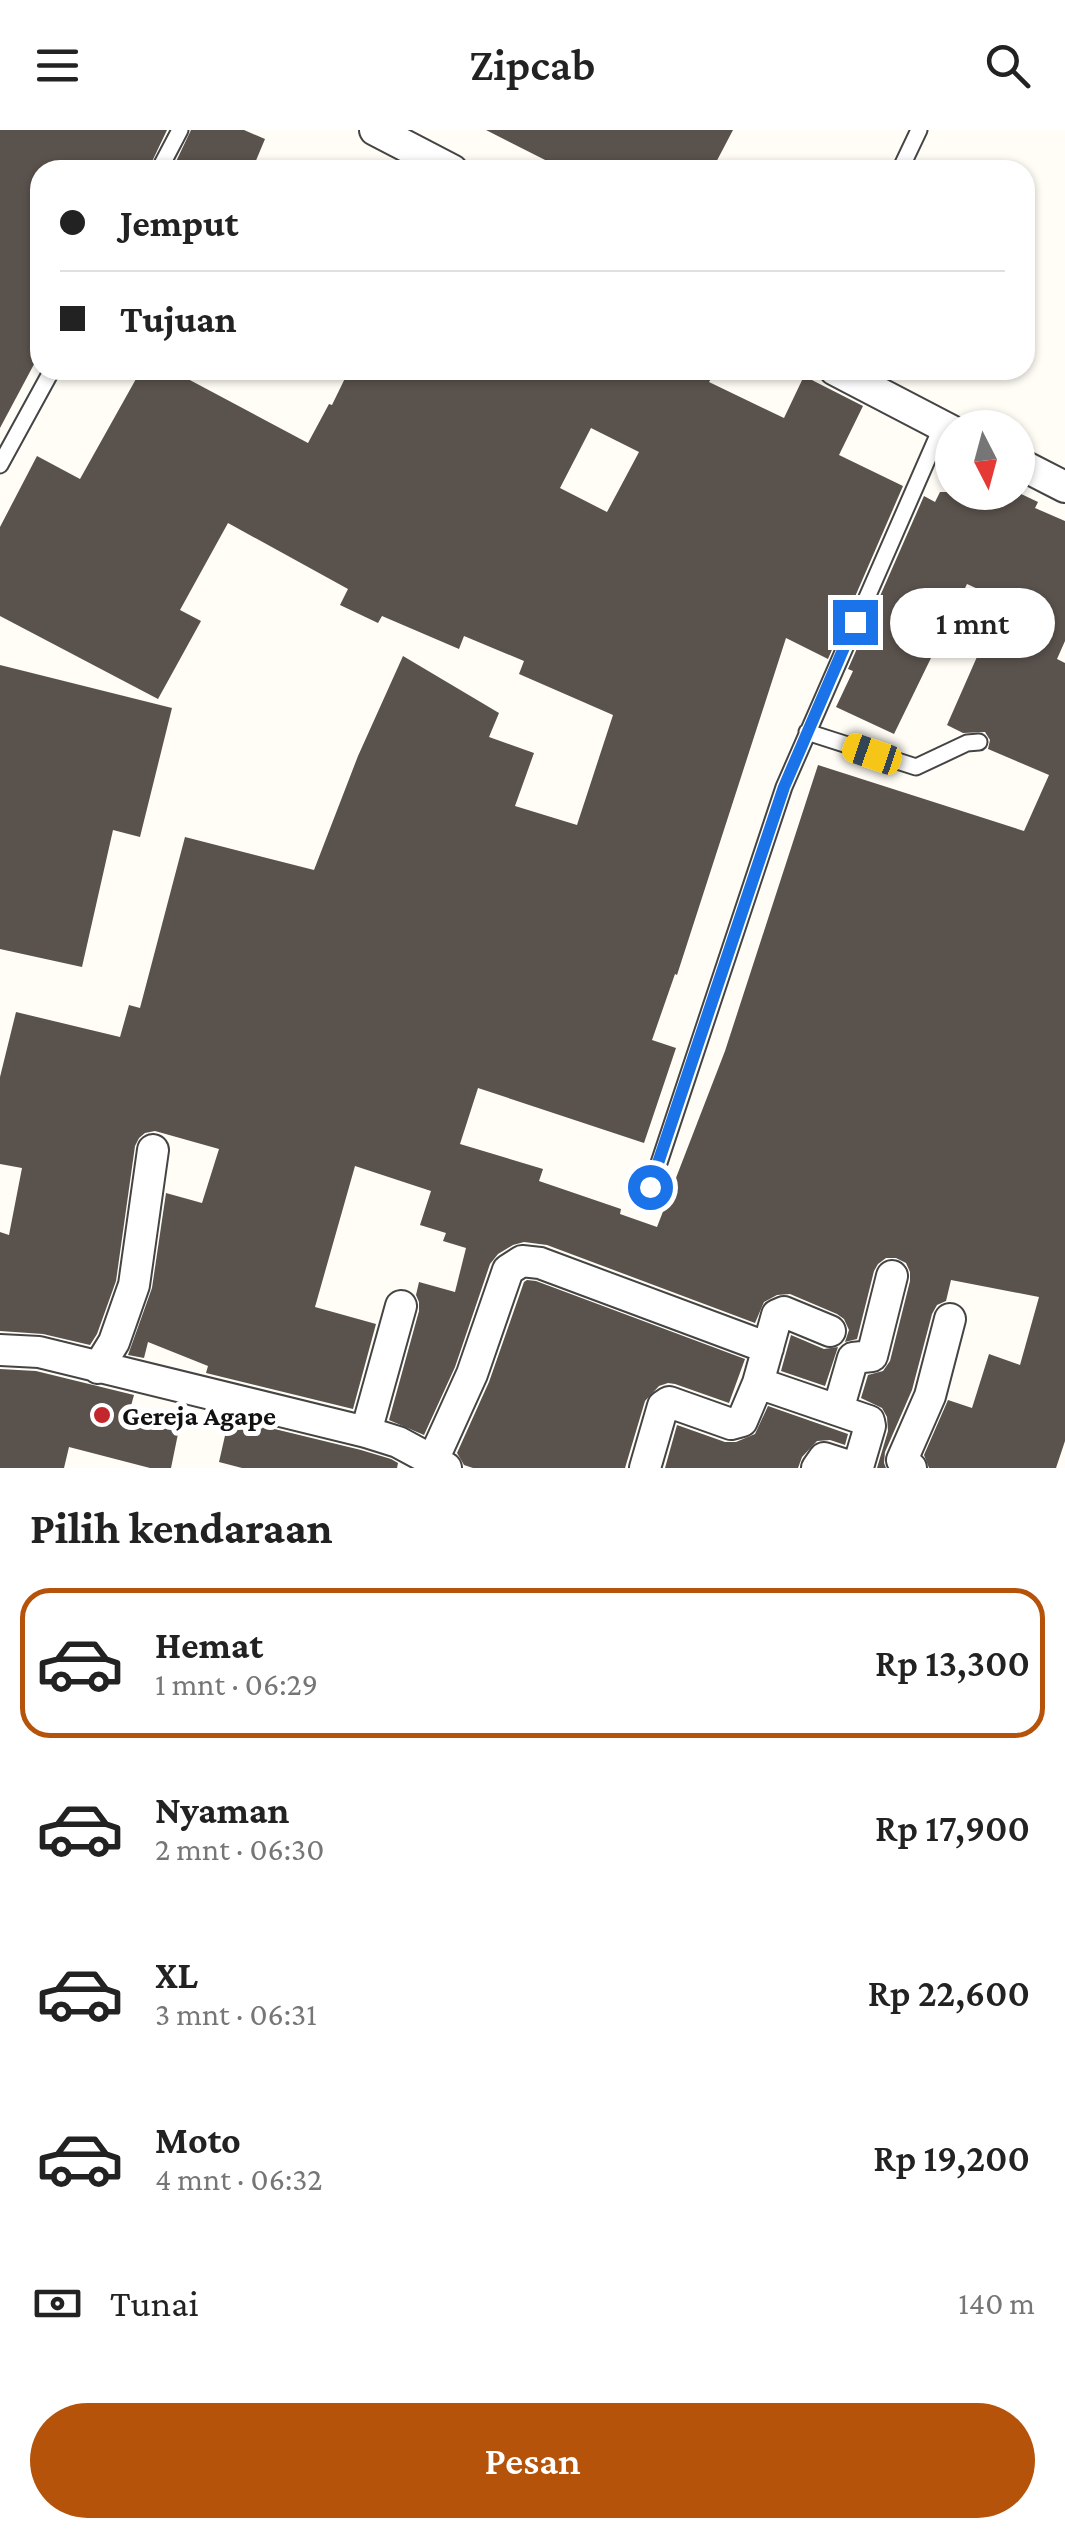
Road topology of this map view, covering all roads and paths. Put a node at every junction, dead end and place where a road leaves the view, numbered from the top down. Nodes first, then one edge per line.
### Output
1 (180, 130) edge
2 (375, 130) edge
3 (919, 130) edge
4 (164, 160) edge
5 (433, 160) edge
6 (905, 160) edge
7 (47, 380) edge
8 (853, 380) edge
9 (935, 422) edge
10 (935, 457) edge
11 (0, 465) edge
12 (1035, 472) edge
13 (1065, 487) edge
14 (807, 732) junction
15 (979, 742) dead end
16 (154, 1150) dead end
17 (650, 1187) dead end
18 (892, 1276) dead end
19 (401, 1306) dead end
20 (950, 1319) dead end
21 (830, 1332) dead end
22 (768, 1348) junction
23 (0, 1350) edge
24 (98, 1368) junction
25 (758, 1383) junction
26 (838, 1410) junction
27 (366, 1432) junction
28 (440, 1464) edge
29 (646, 1468) edge
30 (817, 1468) edge
31 (911, 1468) edge

1 - 4 lane
2 - 5 street
3 - 6 lane
7 - 11 lane
8 - 9 street
10 - 14 lane
12 - 13 street
14 - 15 lane
14 - 17 lane
16 - 24 street
18 - 26 street
19 - 27 street
20 - 31 street
21 - 22 street
22 - 25 street
22 - 28 street
23 - 24 street
24 - 27 street
25 - 26 street
25 - 29 street
26 - 30 street
27 - 28 street

